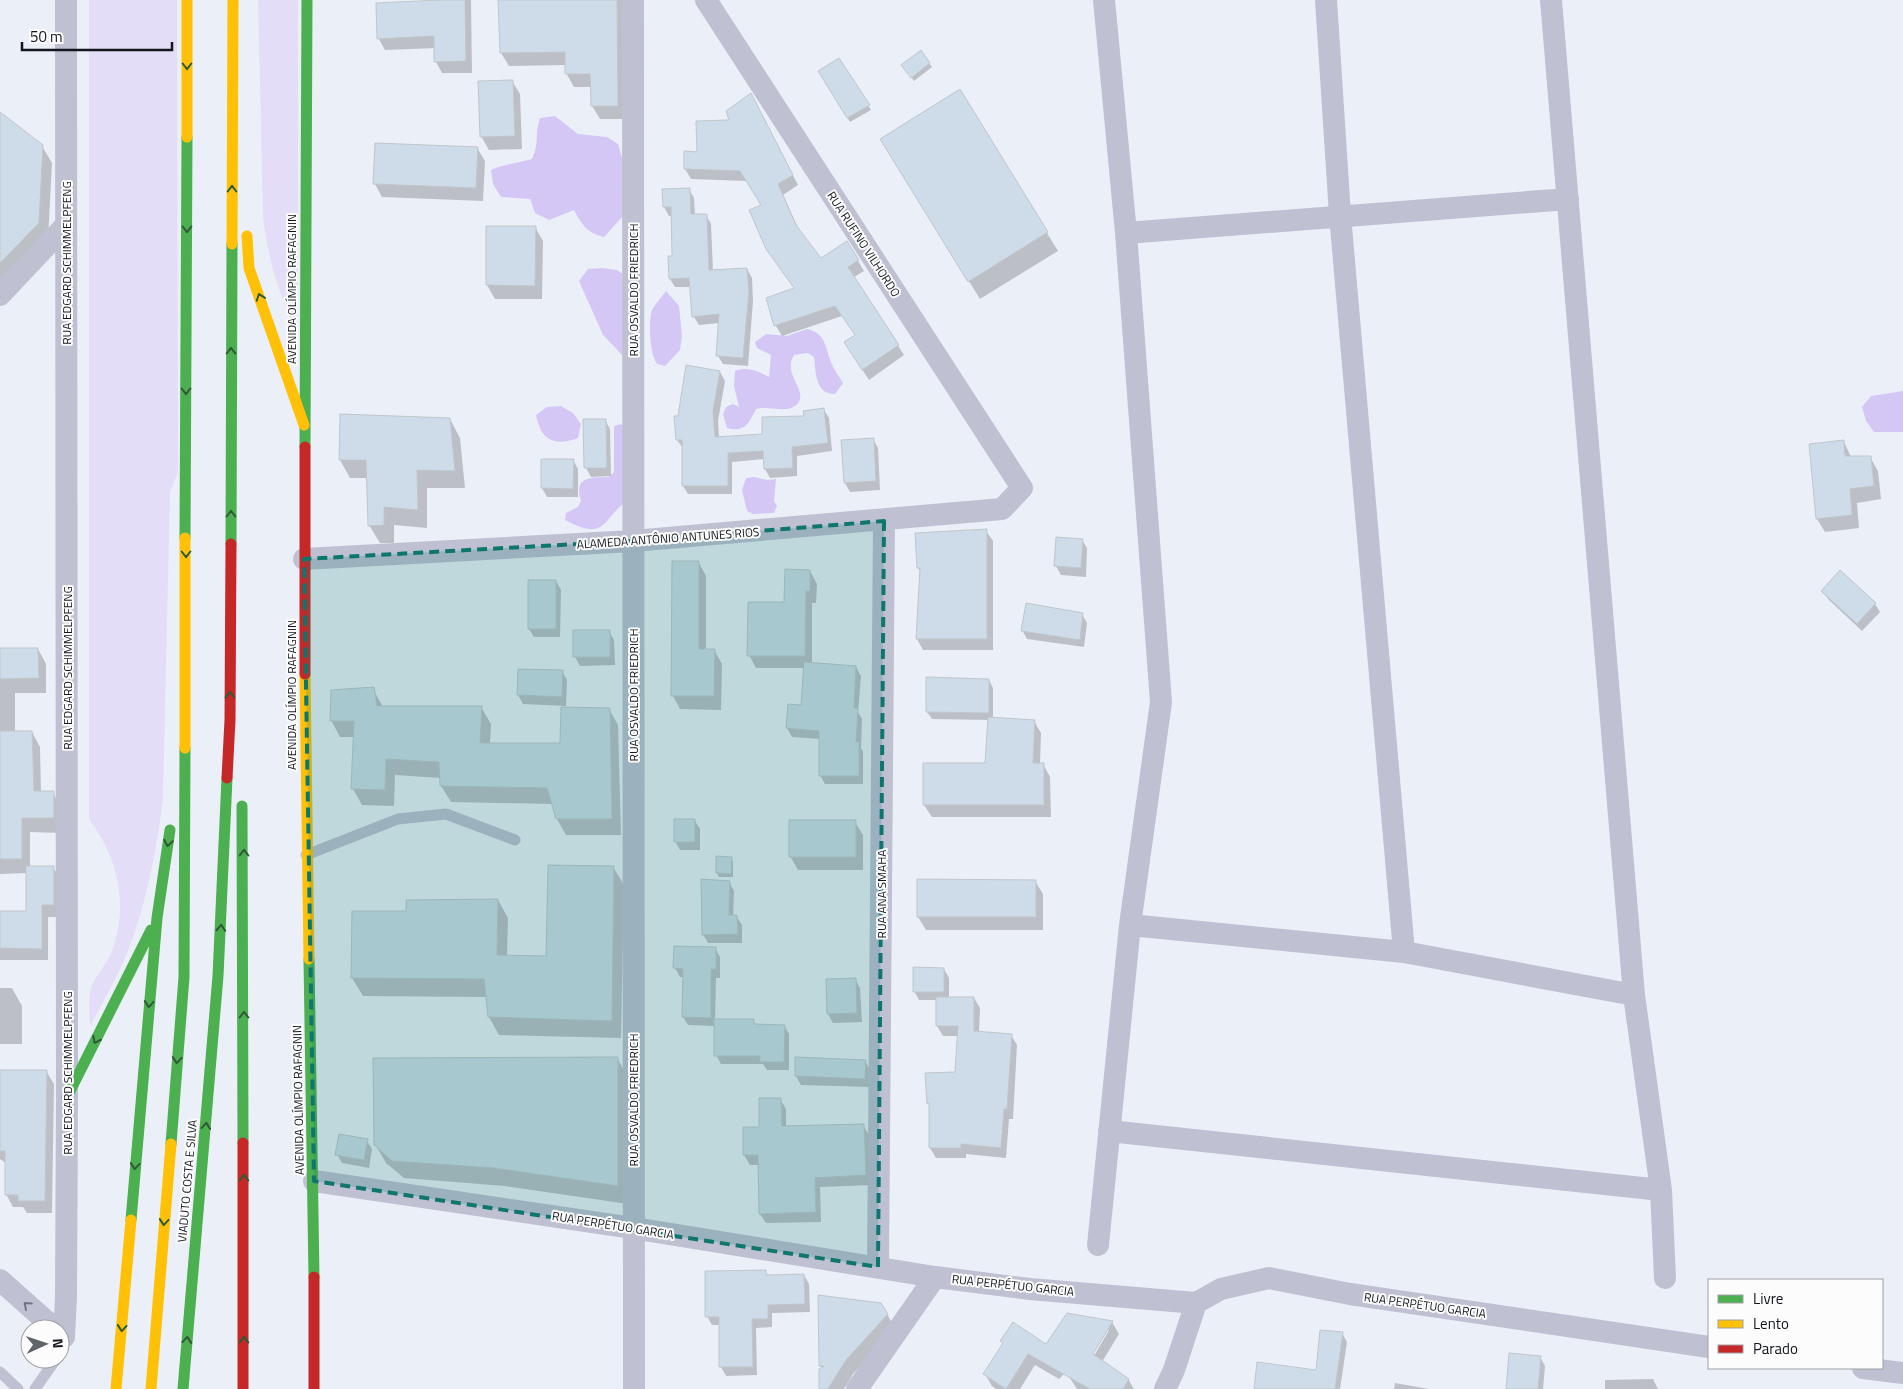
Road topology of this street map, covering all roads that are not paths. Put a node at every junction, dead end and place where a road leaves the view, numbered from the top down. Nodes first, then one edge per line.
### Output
1 (66, 0) edge
2 (187, 0) edge
3 (233, 0) edge
4 (307, 0) edge
5 (633, 0) edge
6 (706, 0) edge
7 (1104, 0) edge
8 (1326, 0) edge
9 (1552, 0) edge
10 (233, 27) junction
11 (244, 191) dead end
12 (1568, 199) junction
13 (1340, 216) junction
14 (246, 220) dead end
15 (66, 225) junction
16 (1126, 233) junction
17 (0, 295) edge
18 (304, 425) junction
19 (1022, 488) joint
20 (884, 521) junction
21 (633, 542) junction
22 (304, 559) junction
23 (230, 720) junction
24 (184, 742) junction
25 (238, 776) dead end
26 (241, 795) dead end
27 (515, 840) dead end
28 (306, 855) junction
29 (157, 918) junction
30 (1130, 926) junction
31 (1404, 952) junction
32 (1634, 995) junction
33 (67, 1097) junction
34 (1109, 1131) junction
35 (314, 1180) junction
36 (1661, 1190) junction
37 (633, 1228) junction
38 (1098, 1245) dead end
39 (878, 1267) junction
40 (935, 1276) junction
41 (1665, 1278) dead end
42 (0, 1280) edge
43 (1196, 1303) junction
44 (41, 1319) edge
45 (63, 1319) edge
46 (1708, 1347) edge
47 (49, 1369) edge
48 (1871, 1369) edge
49 (0, 1372) edge
50 (1903, 1373) edge
51 (18, 1389) edge
52 (35, 1389) edge
53 (116, 1389) edge
54 (151, 1389) edge
55 (183, 1389) edge
56 (243, 1389) edge
57 (314, 1389) edge
58 (634, 1389) edge
59 (857, 1389) edge
60 (1165, 1389) edge

1 - 15 street, RUA EDGARD SCHIMMELPFENG
2 -> 24 main road
3 - 10 main road
4 - 18 main road, AVENIDA OLÍMPIO RAFAGNIN
5 - 21 street, RUA OSVALDO FRIEDRICH
6 - 19 street, RUA RUFINO VILHORDO
7 - 16 street
8 - 13 street
9 - 12 street
10 - 11 main road
23 -> 10 main road
12 - 13 street
12 - 32 street
13 - 16 street
13 - 31 street
18 -> 14 main road
15 - 17 street
15 - 33 street, RUA EDGARD SCHIMMELPFENG
16 - 30 street
18 - 22 main road, AVENIDA OLÍMPIO RAFAGNIN
19 - 20 street, ALAMEDA ANTÔNIO ANTUNES RIOS
20 - 21 street, ALAMEDA ANTÔNIO ANTUNES RIOS
20 - 39 street, RUA ANA SMAHA
21 - 22 street, ALAMEDA ANTÔNIO ANTUNES RIOS
21 - 37 street, RUA OSVALDO FRIEDRICH
22 - 28 main road, AVENIDA OLÍMPIO RAFAGNIN
23 - 25 main road
55 -> 23 main road, VIADUTO COSTA E SILVA
24 -> 29 main road
24 -> 54 main road, VIADUTO COSTA E SILVA
56 -> 26 main road
27 - 28 lane
28 - 35 main road, AVENIDA OLÍMPIO RAFAGNIN
29 -> 33 main road
29 -> 53 main road
30 - 31 street
30 - 34 street
31 - 32 street
32 - 36 street
33 - 45 street, RUA EDGARD SCHIMMELPFENG
34 - 36 street
34 - 38 street
35 - 37 street, RUA PERPÉTUO GARCIA
35 - 57 main road, AVENIDA OLÍMPIO RAFAGNIN
36 - 41 street
37 - 39 street, RUA PERPÉTUO GARCIA
37 - 58 street, RUA OSVALDO FRIEDRICH
39 - 40 street, RUA PERPÉTUO GARCIA
40 - 43 street, RUA PERPÉTUO GARCIA
40 - 59 street
44 -> 42 street
43 - 46 street, RUA PERPÉTUO GARCIA
43 - 60 street
47 - 52 lane
48 - 50 street
49 - 51 lane

